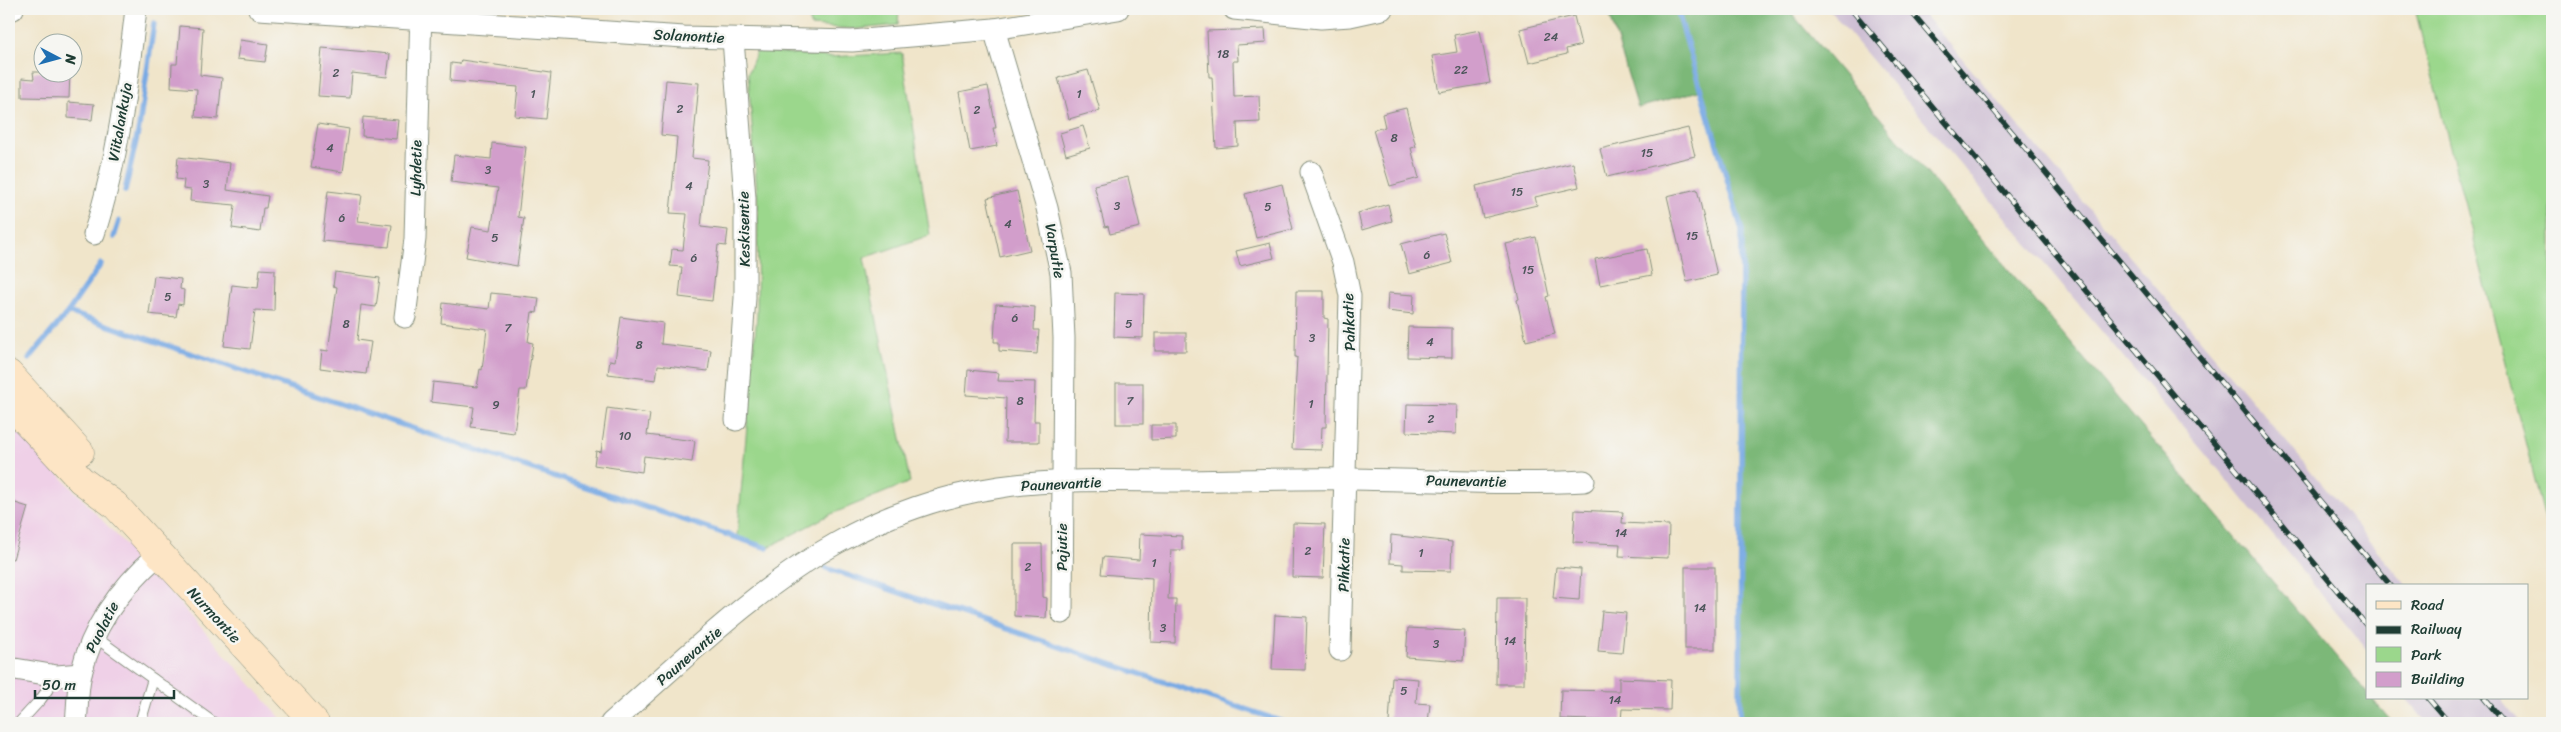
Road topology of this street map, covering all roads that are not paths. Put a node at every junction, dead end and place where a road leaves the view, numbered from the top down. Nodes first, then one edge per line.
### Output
1 (9, 9) edge
2 (13, 9) edge
3 (136, 9) edge
4 (259, 9) edge
5 (1118, 9) edge
6 (1234, 9) edge
7 (1382, 9) edge
8 (420, 13) edge
9 (994, 29) junction
10 (732, 39) junction
11 (1311, 172) dead end
12 (94, 234) dead end
13 (405, 317) dead end
14 (9, 374) edge
15 (9, 404) edge
16 (736, 420) dead end
17 (1346, 479) junction
18 (1584, 481) dead end
19 (1062, 482) junction
20 (115, 505) junction
21 (159, 554) junction
22 (1062, 613) dead end
23 (95, 637) junction
24 (1340, 650) dead end
25 (9, 668) edge
26 (81, 674) junction
27 (58, 676) junction
28 (153, 679) junction
29 (19, 723) edge
30 (76, 723) edge
31 (140, 723) edge
32 (214, 723) edge
33 (315, 723) edge
34 (611, 723) edge

1 - 2 street
3 - 12 street, Viitalankuja
4 - 8 street, Solanontie
5 - 9 street, Solanontie
6 - 7 street
8 - 10 street, Solanontie
8 - 13 street, Lyhdetie
9 - 10 street, Solanontie
9 - 19 street, Varputie
10 - 16 street, Keskisentie
11 - 17 street, Pahkatie
14 - 20 main road, Nurmontie
15 - 20 main road, Nurmontie
17 - 18 street, Paunevantie
17 - 19 street, Paunevantie
17 - 24 street, Pihkatie
19 - 22 street, Pajutie
19 - 34 street, Paunevantie
20 - 21 main road, Nurmontie
21 - 23 street, Puolatie
21 - 33 main road, Nurmontie
23 - 26 street, Puolatie
23 - 28 lane
25 - 27 street
26 - 27 street
26 - 30 street, Puolatie
27 - 29 lane
28 - 31 lane
28 - 32 lane

